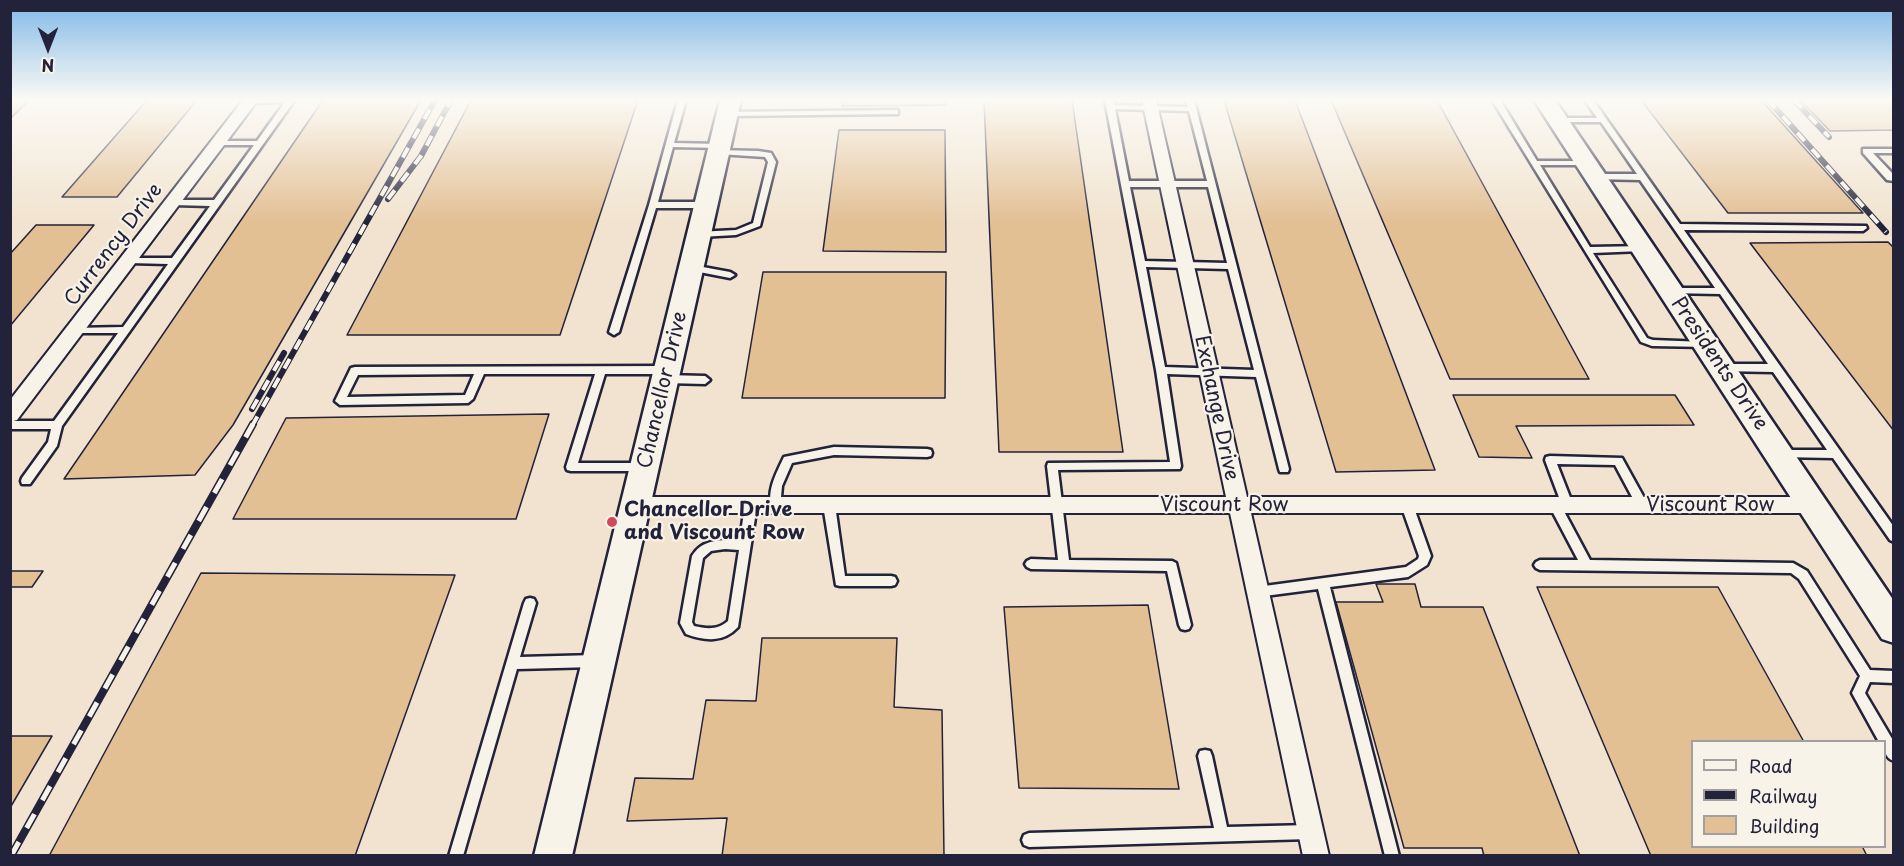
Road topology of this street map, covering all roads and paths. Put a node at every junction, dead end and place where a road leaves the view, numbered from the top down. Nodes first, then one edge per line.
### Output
1 (221, 140) edge
2 (262, 140) edge
3 (671, 140) edge
4 (722, 140) edge
5 (1117, 140) edge
6 (1158, 140) edge
7 (1201, 140) edge
8 (1521, 140) edge
9 (1571, 140) edge
10 (1618, 140) edge
11 (219, 143) junction
12 (260, 143) junction
13 (669, 146) junction
14 (720, 149) junction
15 (1893, 151) edge
16 (1534, 162) junction
17 (1591, 170) junction
18 (1643, 177) junction
19 (1893, 178) edge
20 (1126, 184) junction
21 (1212, 184) junction
22 (1168, 185) junction
23 (173, 202) junction
24 (217, 203) junction
25 (653, 205) junction
26 (706, 205) junction
27 (1677, 227) junction
28 (1863, 228) dead end
29 (700, 234) junction
30 (1642, 248) junction
31 (1587, 250) junction
32 (129, 260) junction
33 (175, 261) junction
34 (1140, 264) junction
35 (1185, 264) junction
36 (1232, 266) junction
37 (692, 268) junction
38 (730, 275) dead end
39 (1670, 291) junction
40 (1722, 291) junction
41 (76, 330) junction
42 (125, 330) junction
43 (614, 332) dead end
44 (1707, 345) junction
45 (1722, 368) junction
46 (1775, 368) junction
47 (601, 370) junction
48 (1161, 370) junction
49 (1208, 370) junction
50 (480, 371) junction
51 (1260, 374) junction
52 (666, 375) junction
53 (705, 380) dead end
54 (10, 416) edge
55 (10, 425) edge
56 (57, 425) junction
57 (927, 453) dead end
58 (1779, 454) junction
59 (1835, 454) junction
60 (645, 467) junction
61 (1284, 469) dead end
62 (26, 481) dead end
63 (636, 505) junction
64 (751, 505) junction
65 (776, 505) junction
66 (829, 505) junction
67 (1056, 505) junction
68 (1237, 505) junction
69 (1407, 505) junction
70 (1561, 505) junction
71 (1642, 505) junction
72 (1813, 505) junction
73 (1893, 537) edge
74 (744, 545) junction
75 (1031, 564) dead end
76 (1064, 565) junction
77 (1540, 565) dead end
78 (1587, 565) junction
79 (891, 581) dead end
80 (1323, 584) junction
81 (1257, 592) junction
82 (530, 603) dead end
83 (1185, 625) dead end
84 (1893, 628) edge
85 (599, 661) junction
86 (513, 663) junction
87 (1867, 676) junction
88 (1893, 677) edge
89 (1885, 740) edge
90 (1205, 756) dead end
91 (1311, 832) junction
92 (1222, 834) junction
93 (1029, 840) dead end
94 (456, 855) edge
95 (553, 855) edge
96 (1316, 855) edge
97 (1392, 855) edge

1 - 11 street, Currency Drive
2 - 12 lane
3 - 13 lane
4 - 14 street, Chancellor Drive
5 - 20 lane
6 - 22 street, Exchange Drive
7 - 21 lane
8 - 16 lane
9 - 17 street, Presidents Drive
10 - 18 lane
11 - 12 lane
11 - 23 street, Currency Drive
12 - 24 lane
13 - 14 lane
13 - 25 lane
14 - 26 street, Chancellor Drive
14 - 29 lane
15 - 19 lane
16 - 17 lane
16 - 31 lane
17 - 18 lane
17 - 30 street, Presidents Drive
18 - 27 lane
20 - 22 lane
20 - 34 lane
21 - 22 lane
21 - 36 lane
22 - 35 street, Exchange Drive
23 - 24 lane
23 - 32 street, Currency Drive
24 - 33 lane
25 - 26 lane
25 - 43 lane
26 - 29 street, Chancellor Drive
27 - 28 lane
27 - 40 lane
29 - 37 street, Chancellor Drive
30 - 31 lane
30 - 39 street, Presidents Drive
31 - 44 lane
32 - 33 lane
32 - 41 street, Currency Drive
33 - 42 lane
34 - 35 lane
34 - 48 lane
35 - 36 lane
35 - 49 street, Exchange Drive
36 - 51 lane
37 - 38 lane
37 - 52 street, Chancellor Drive
39 - 40 lane
39 - 44 street, Presidents Drive
40 - 46 lane
41 - 42 lane
41 - 54 street, Currency Drive
42 - 56 lane
44 - 45 street, Presidents Drive
45 - 46 lane
45 - 58 street, Presidents Drive
46 - 59 lane
47 - 50 lane
47 - 52 lane
47 - 60 lane
48 - 49 lane
48 - 67 lane
49 - 51 lane
49 - 68 street, Exchange Drive
50 - 50 lane
51 - 61 lane
52 - 53 lane
52 - 60 street, Chancellor Drive
55 - 56 lane
56 - 62 lane
57 - 65 lane
58 - 59 lane
58 - 72 street, Presidents Drive
59 - 73 lane
60 - 63 street, Chancellor Drive
63 - 64 street, Viscount Row
63 - 85 street, Chancellor Drive
64 - 65 street, Viscount Row
64 - 74 lane
65 - 66 street, Viscount Row
66 - 67 street, Viscount Row
66 - 79 lane
67 - 68 street, Viscount Row
67 - 76 lane
68 - 69 street, Viscount Row
68 - 81 street, Exchange Drive
69 - 70 street, Viscount Row
69 - 80 lane
70 - 71 street, Viscount Row
70 - 71 lane
70 - 78 lane
71 - 72 street, Viscount Row
72 - 84 street, Presidents Drive
74 - 74 lane
75 - 76 lane
76 - 83 lane
77 - 78 lane
78 - 87 lane
80 - 81 lane
80 - 97 lane
81 - 91 street, Exchange Drive
82 - 86 lane
85 - 86 lane
85 - 95 street, Chancellor Drive
86 - 94 lane
87 - 88 lane
87 - 89 lane
90 - 92 lane
91 - 92 lane
91 - 96 street, Exchange Drive
92 - 93 lane

